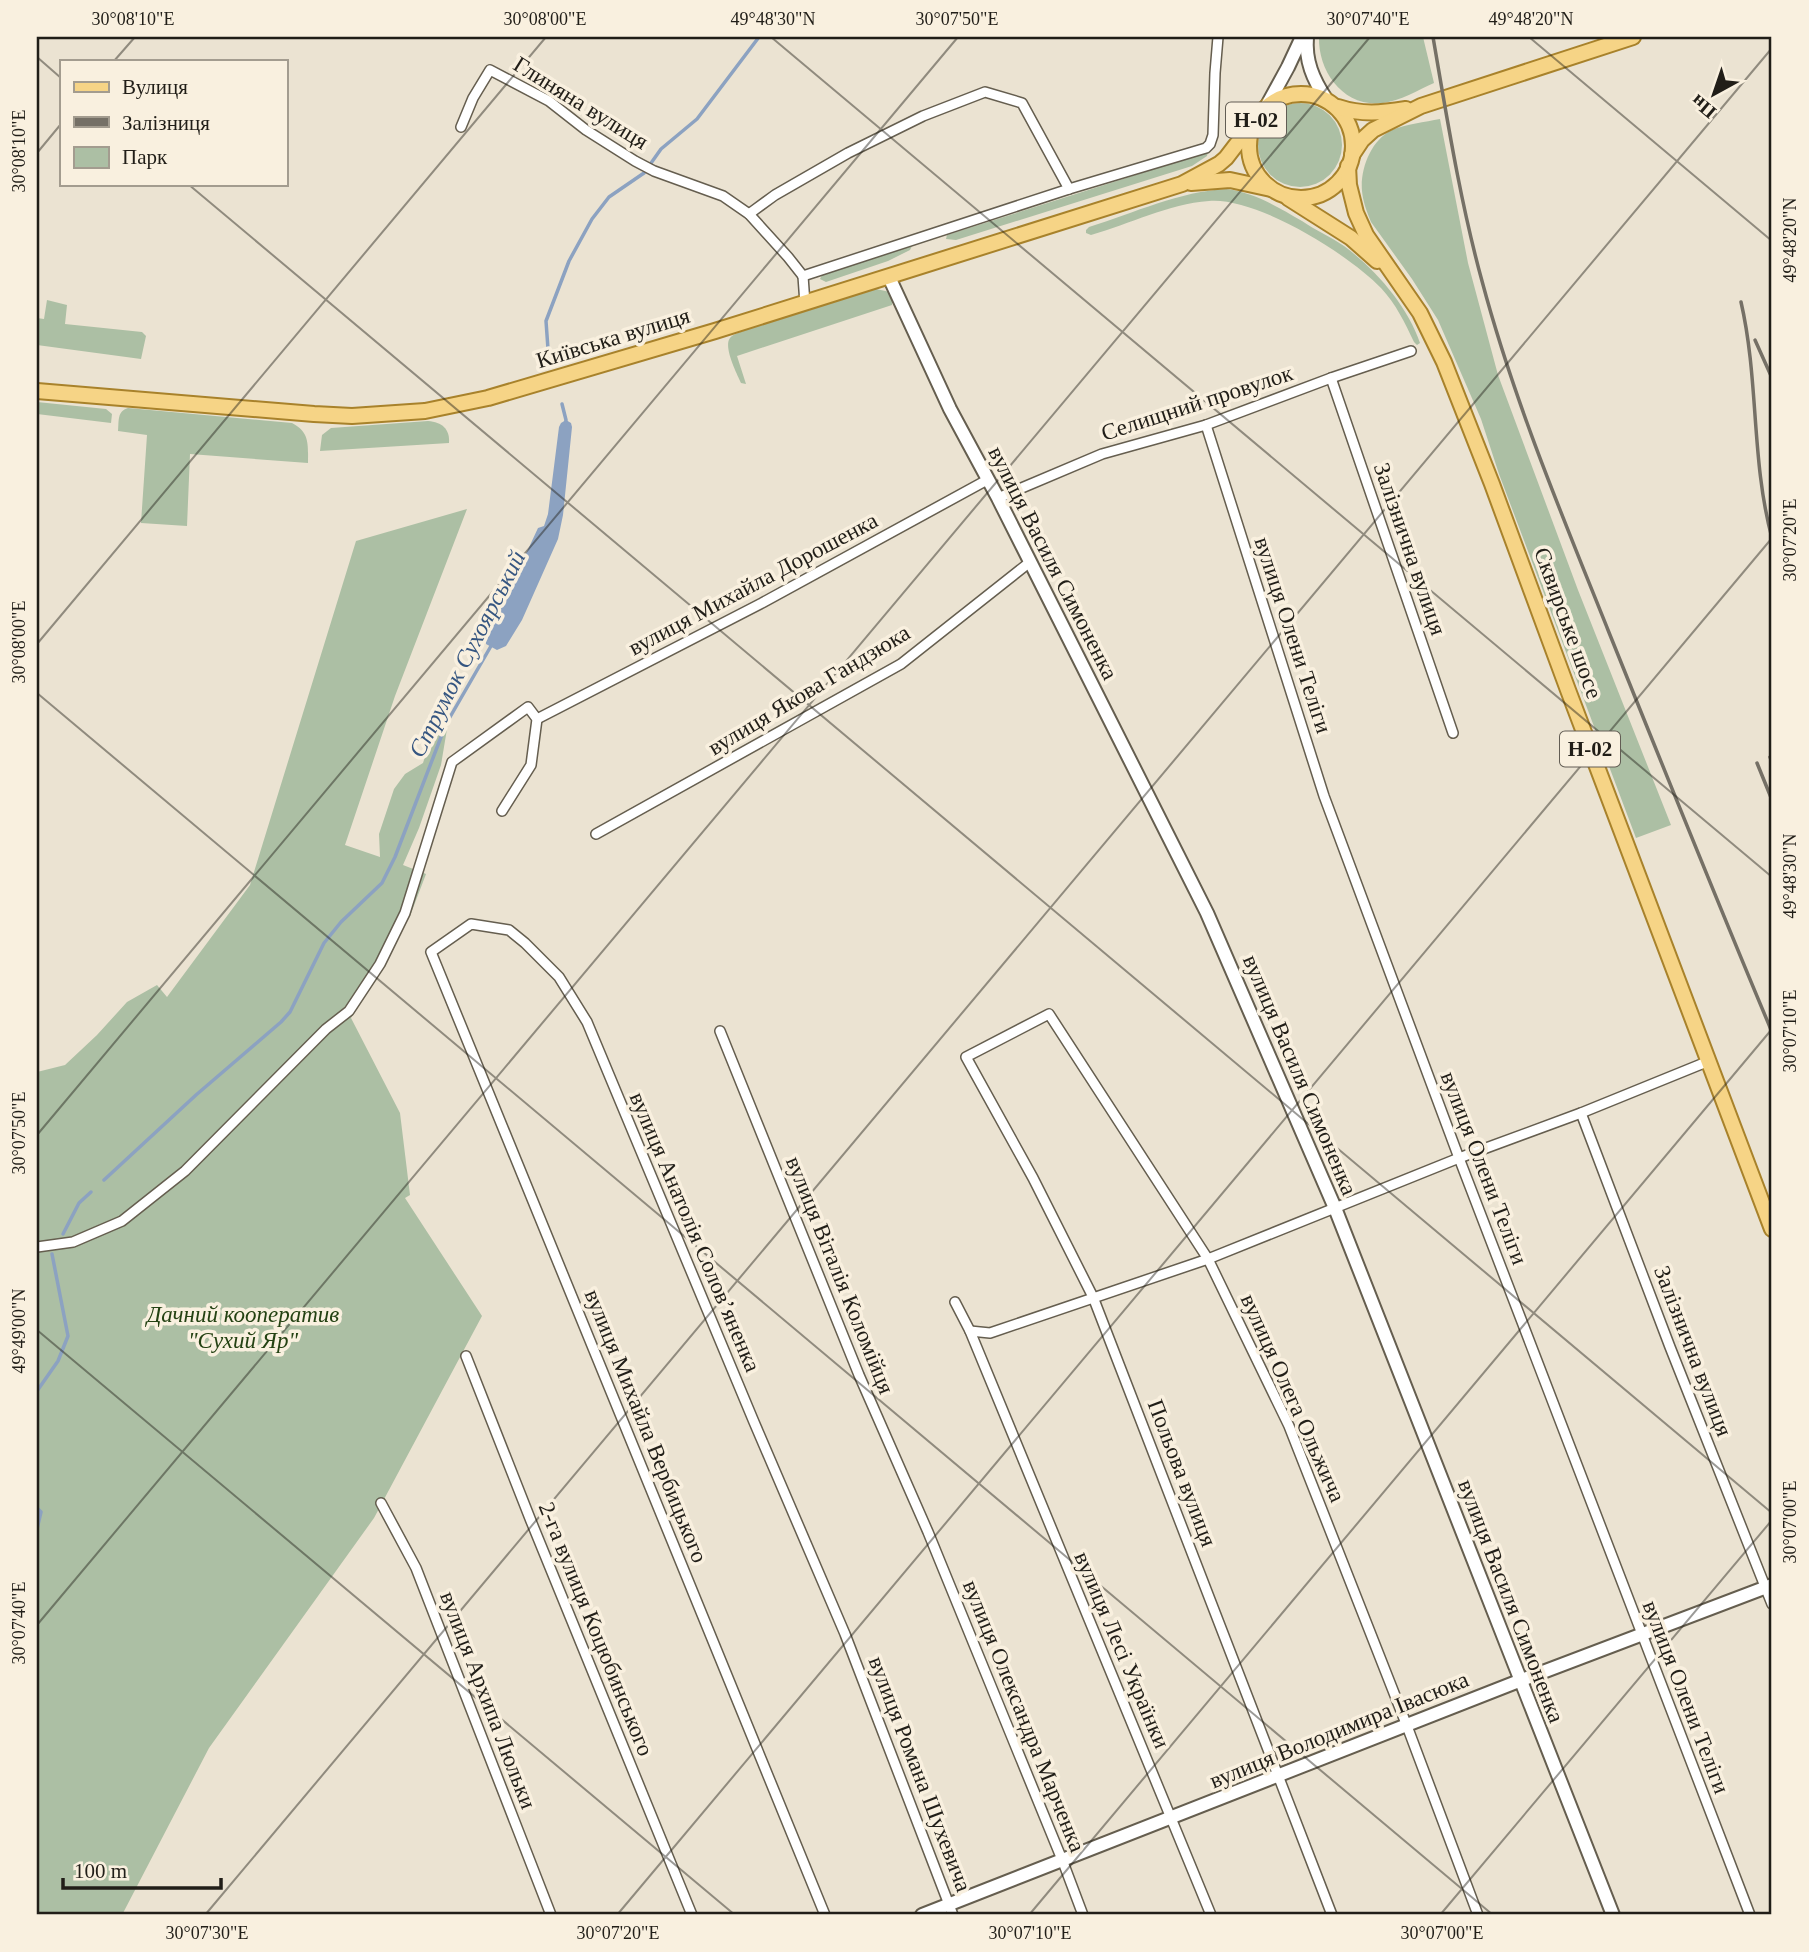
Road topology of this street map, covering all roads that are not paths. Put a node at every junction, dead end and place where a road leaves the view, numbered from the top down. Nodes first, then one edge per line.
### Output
1 (1218, 37) edge
2 (1305, 37) edge
3 (1633, 37) edge
4 (1332, 103) junction
5 (1421, 106) junction
6 (1260, 114) junction
7 (461, 127) dead end
8 (1350, 161) junction
9 (1182, 184) junction
10 (1069, 188) junction
11 (1280, 194) junction
12 (749, 214) junction
13 (803, 276) junction
14 (1393, 276) junction
15 (889, 277) junction
16 (805, 304) junction
17 (1411, 351) dead end
18 (1331, 378) junction
19 (37, 391) edge
20 (1206, 425) junction
21 (987, 480) junction
22 (998, 498) junction
23 (1030, 562) junction
24 (537, 719) junction
25 (1452, 733) dead end
26 (502, 811) dead end
27 (596, 834) dead end
28 (431, 951) joint
29 (720, 1031) dead end
30 (966, 1057) joint
31 (1709, 1060) junction
32 (1580, 1112) junction
33 (1459, 1158) junction
34 (1335, 1208) junction
35 (1772, 1229) edge
36 (37, 1247) edge
37 (1208, 1259) junction
38 (1093, 1297) junction
39 (955, 1301) dead end
40 (970, 1332) junction
41 (466, 1356) dead end
42 (381, 1503) dead end
43 (928, 1532) joint
44 (1769, 1586) edge
45 (1772, 1604) edge
46 (1642, 1635) junction
47 (850, 1647) joint
48 (1520, 1681) junction
49 (1408, 1726) junction
50 (1279, 1776) junction
51 (1171, 1819) junction
52 (1063, 1861) junction
53 (951, 1910) edge
54 (551, 1915) edge
55 (692, 1915) edge
56 (825, 1915) edge
57 (922, 1915) edge
58 (1083, 1915) edge
59 (1211, 1915) edge
60 (1332, 1915) edge
61 (1478, 1915) edge
62 (1613, 1915) edge
63 (1750, 1915) edge

1 - 10 street
2 - 4 street
2 - 6 street
3 - 5 main road, Н-02
4 - 5 main road, Н-02
4 - 6 main road, Н-02
4 - 8 main road
5 - 8 main road, Н-02
6 - 9 main road, Київська вулиця
6 - 11 main road, Н-02
7 - 12 street, Глиняна вулиця
8 - 11 main road
8 - 14 main road, Сквирське шосе / Н-02
9 - 11 main road, Київська вулиця
9 - 15 main road, Київська вулиця
10 - 12 street
10 - 13 street
11 - 14 main road, Сквирське шосе / Н-02
12 - 13 street, Глиняна вулиця
13 - 16 street
14 - 31 main road, Сквирське шосе / Н-02
15 - 16 main road, Київська вулиця
15 - 21 street, вулиця Василя Симоненка
16 - 19 main road, Київська вулиця
17 - 18 street, Селищний провулок
18 - 20 street, Селищний провулок
18 - 25 street, Залізнична вулиця
20 - 22 street, Селищний провулок
20 - 33 street, вулиця Олени Теліги
21 - 22 street, вулиця Василя Симоненка
21 - 24 street, вулиця Михайла Дорошенка
22 - 23 street, вулиця Василя Симоненка
23 - 27 street, вулиця Якова Гандзюка
23 - 34 street, вулиця Василя Симоненка
24 - 26 street
24 - 36 street
28 - 47 street, вулиця Анатолія Соловʼяненка
28 - 56 street, вулиця Михайла Вербицького
29 - 43 street, вулиця Віталія Коломійця
30 - 37 street, вулиця Олега Ольжича
30 - 38 street, Польова вулиця
31 - 32 street
31 - 35 main road, Сквирське шосе / Н-02
32 - 33 street
32 - 44 street, Залізнична вулиця
33 - 34 street
33 - 46 street, вулиця Олени Теліги
34 - 37 street
34 - 48 street, вулиця Василя Симоненка
37 - 38 street
37 - 49 street, вулиця Олега Ольжича
38 - 40 street
38 - 50 street, Польова вулиця
39 - 40 street, вулиця Лесі Українки
40 - 51 street, вулиця Лесі Українки
41 - 55 street, 2-га вулиця Коцюбинського
42 - 54 street, вулиця Архипа Люльки
43 - 52 street, вулиця Олександра Марченка
44 - 45 street, Залізнична вулиця
44 - 46 street, вулиця Володимира Івасюка
46 - 48 street, вулиця Володимира Івасюка
46 - 63 street, вулиця Олени Теліги
47 - 53 street, вулиця Романа Шухевича
48 - 49 street, вулиця Володимира Івасюка
48 - 62 street, вулиця Василя Симоненка
49 - 50 street, вулиця Володимира Івасюка
49 - 61 street, вулиця Олега Ольжича
50 - 51 street, вулиця Володимира Івасюка
50 - 60 street, Польова вулиця
51 - 52 street, вулиця Володимира Івасюка
51 - 59 street, вулиця Лесі Українки
52 - 53 street, вулиця Володимира Івасюка
52 - 58 street, вулиця Олександра Марченка
53 - 57 street, вулиця Володимира Івасюка

